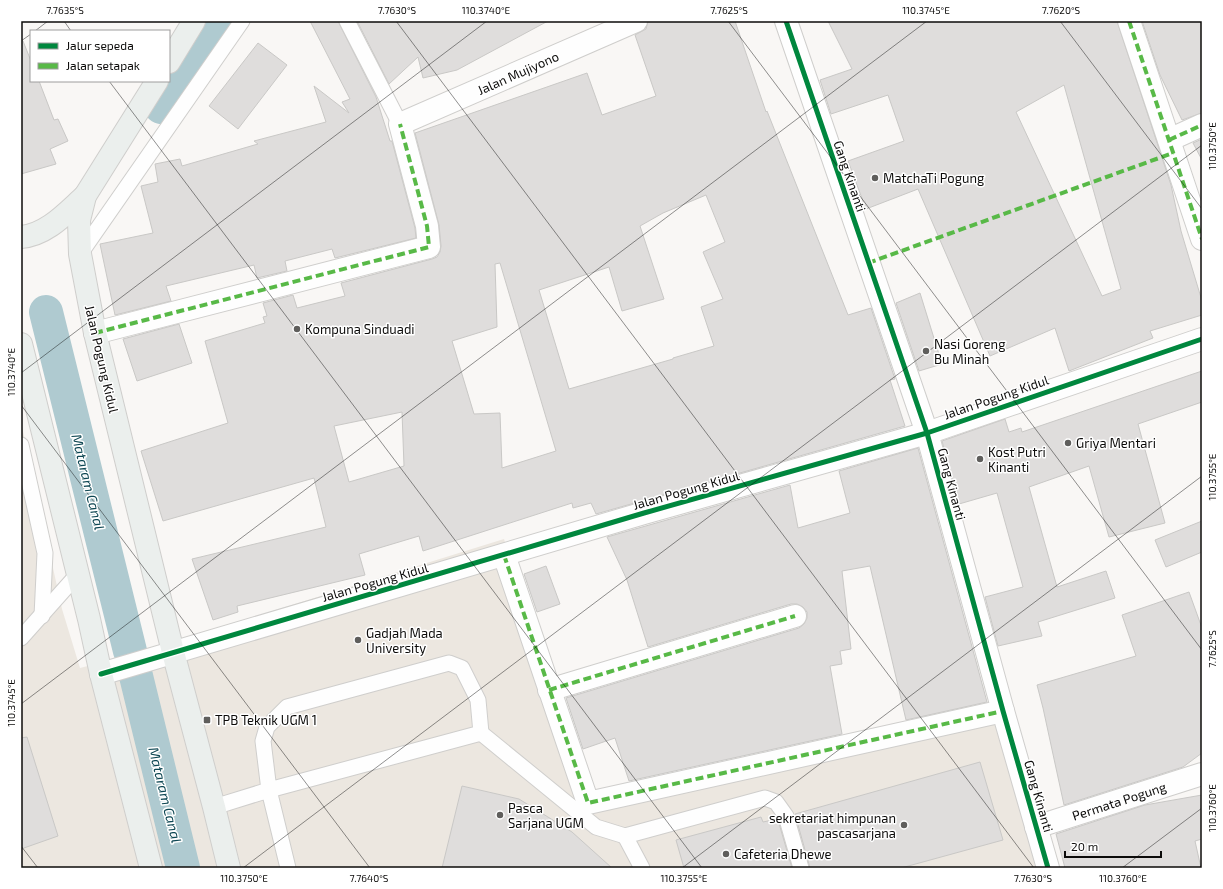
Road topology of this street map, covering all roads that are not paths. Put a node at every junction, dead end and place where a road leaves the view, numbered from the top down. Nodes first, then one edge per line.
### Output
1 (194, 21) edge
2 (242, 21) edge
3 (347, 21) edge
4 (636, 21) edge
5 (786, 21) edge
6 (1129, 21) edge
7 (170, 60) edge
8 (156, 82) edge
9 (400, 124) junction
10 (1202, 125) edge
11 (1169, 140) junction
12 (86, 196) junction
13 (21, 237) edge
14 (1202, 239) edge
15 (80, 254) junction
16 (95, 333) junction
17 (1202, 339) edge
18 (21, 344) edge
19 (927, 433) junction
20 (21, 445) edge
21 (504, 555) junction
22 (78, 574) junction
23 (42, 616) junction
24 (795, 616) dead end
25 (21, 638) edge
26 (171, 653) junction
27 (109, 671) junction
28 (549, 690) junction
29 (1003, 711) junction
30 (481, 733) junction
31 (1202, 774) edge
32 (269, 790) junction
33 (214, 807) junction
34 (1036, 827) junction
35 (625, 836) junction
36 (151, 868) edge
37 (229, 868) edge
38 (288, 868) edge
39 (642, 868) edge
40 (801, 868) edge
41 (1048, 868) edge

1 - 7 main road
2 - 15 lane
3 - 9 lane
4 - 9 street, Jalan Mujiyono
5 - 19 street, Gang Kinanti
6 - 11 street
8 - 12 main road, Jalan Pogung Kidul
9 - 16 street
10 - 11 street
11 - 14 street
12 - 13 main road
12 - 15 main road, Jalan Pogung Kidul
15 - 16 main road, Jalan Pogung Kidul
16 - 26 main road, Jalan Pogung Kidul
17 - 19 street, Jalan Pogung Kidul
18 - 22 main road
19 - 21 street, Jalan Pogung Kidul
19 - 29 street, Gang Kinanti
20 - 23 lane
21 - 26 street, Jalan Pogung Kidul
21 - 28 street
22 - 23 lane
22 - 27 main road
23 - 25 lane
24 - 28 street
26 - 27 street
26 - 33 main road, Jalan Pogung Kidul
27 - 36 main road
28 - 29 street
29 - 34 street, Gang Kinanti
30 - 32 lane
30 - 32 lane
30 - 35 lane
31 - 34 street, Permata Pogung
32 - 33 lane
32 - 38 lane
33 - 37 main road, Jalan Pogung Kidul
34 - 41 street, Gang Kinanti
35 - 39 lane
35 - 40 lane

